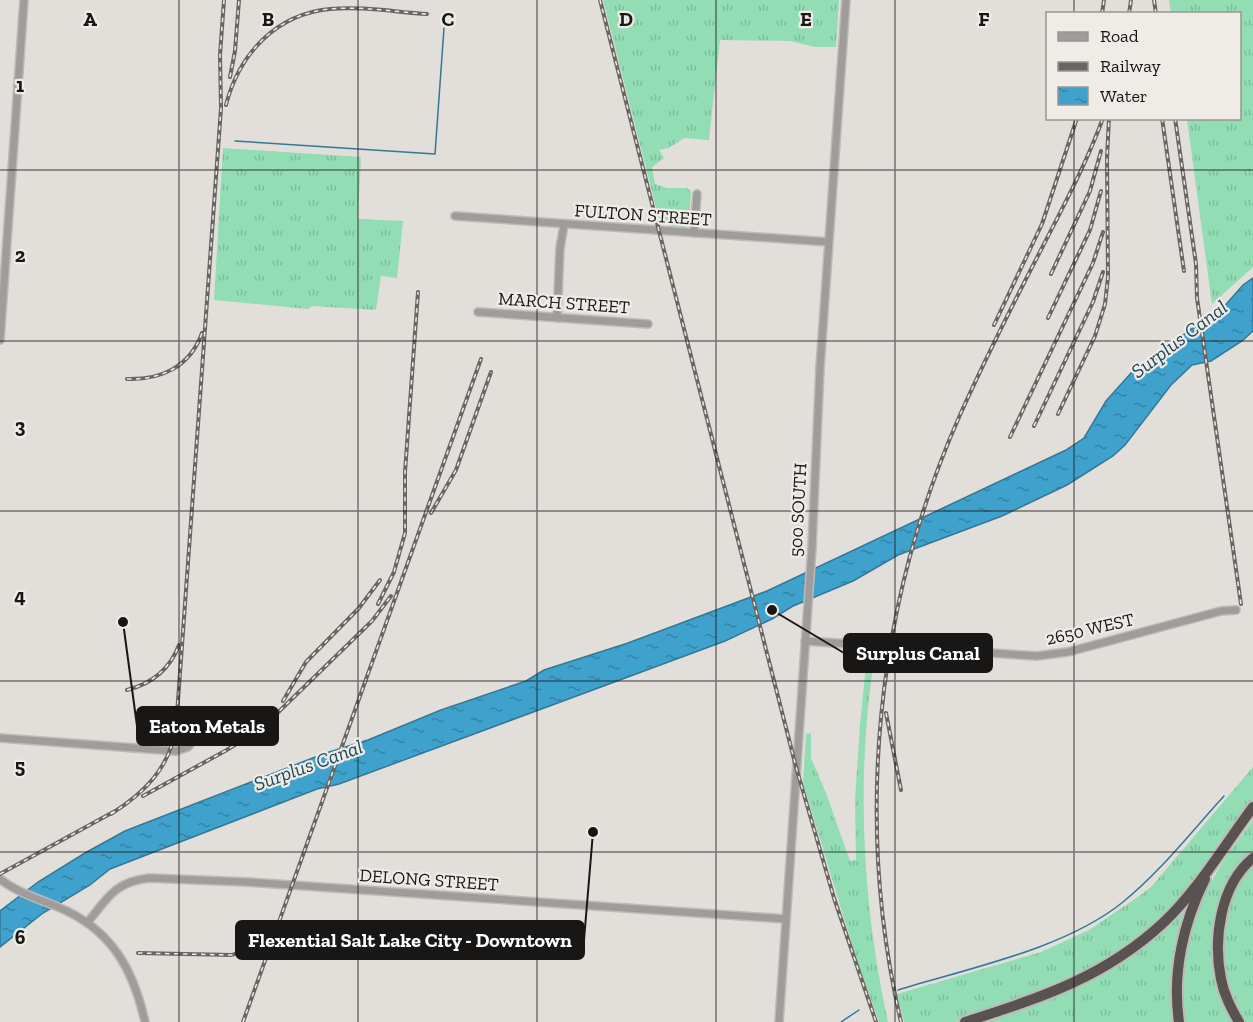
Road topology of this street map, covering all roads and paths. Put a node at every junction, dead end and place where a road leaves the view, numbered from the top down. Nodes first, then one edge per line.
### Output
1 (24, 0) edge
2 (846, 0) edge
3 (697, 194) dead end
4 (455, 216) dead end
5 (564, 225) junction
6 (694, 233) junction
7 (829, 242) junction
8 (478, 312) dead end
9 (557, 318) junction
10 (648, 324) dead end
11 (0, 340) edge
12 (1236, 610) dead end
13 (805, 641) junction
14 (0, 738) edge
15 (194, 740) dead end
16 (1253, 807) edge
17 (1223, 848) junction
18 (1253, 858) edge
19 (0, 879) edge
20 (786, 919) junction
21 (88, 922) junction
22 (145, 1022) edge
23 (778, 1022) edge
24 (965, 1022) edge
25 (1179, 1022) edge
26 (1239, 1022) edge

1 - 11 street
2 - 7 street, 500 SOUTH
3 - 6 street
4 - 5 street, FULTON STREET
5 - 6 street, FULTON STREET
5 - 9 street
6 - 7 street, FULTON STREET
7 - 13 street, 500 SOUTH
8 - 9 street, MARCH STREET
9 - 10 street, MARCH STREET
12 - 13 street, 2650 WEST
13 - 20 street, 500 SOUTH
14 - 15 street
16 - 17 highway
17 - 24 highway
17 - 25 highway
18 - 26 highway
19 - 21 street
20 - 21 street, DELONG STREET
20 - 23 street, 500 SOUTH
21 - 22 street

